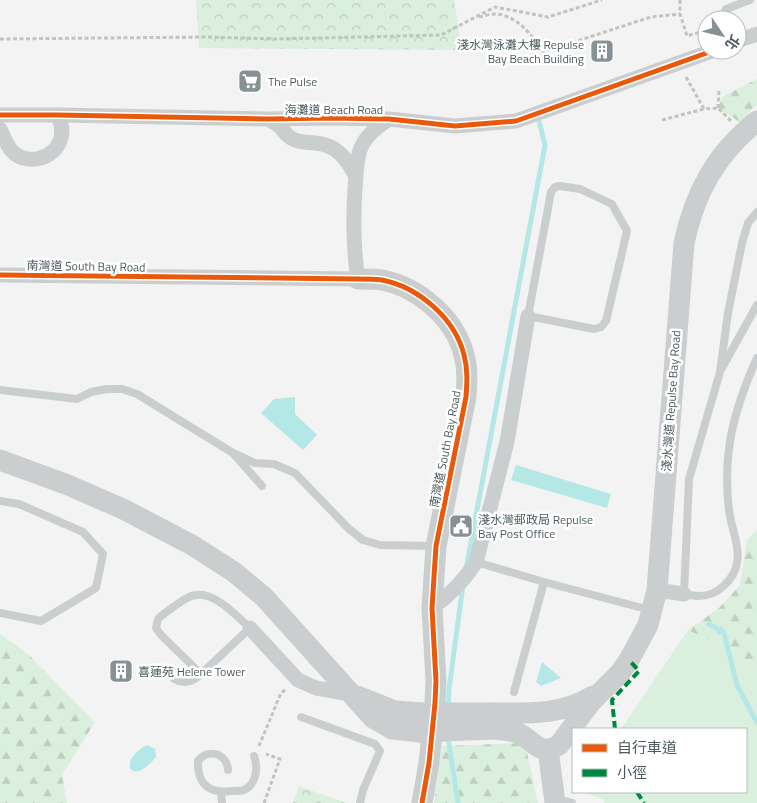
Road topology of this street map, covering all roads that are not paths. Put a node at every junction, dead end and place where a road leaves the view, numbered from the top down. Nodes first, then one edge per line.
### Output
1 (750, 0) edge
2 (725, 10) edge
3 (697, 55) edge
4 (0, 115) edge
5 (58, 115) junction
6 (268, 119) junction
7 (389, 119) junction
8 (750, 127) edge
9 (0, 129) edge
10 (356, 177) junction
11 (757, 212) edge
12 (0, 275) edge
13 (358, 279) junction
14 (757, 305) edge
15 (528, 316) junction
16 (757, 358) edge
17 (720, 372) junction
18 (0, 390) edge
19 (233, 453) junction
20 (0, 460) edge
21 (262, 486) dead end
22 (0, 501) edge
23 (436, 546) junction
24 (476, 562) junction
25 (544, 582) junction
26 (684, 594) junction
27 (655, 600) junction
28 (438, 604) junction
29 (0, 613) edge
30 (250, 628) junction
31 (201, 674) junction
32 (174, 679) dead end
33 (603, 689) junction
34 (514, 692) dead end
35 (350, 694) junction
36 (546, 712) junction
37 (301, 717) dead end
38 (491, 721) junction
39 (547, 744) junction
40 (256, 753) road end
41 (228, 770) dead end
42 (221, 792) junction
43 (560, 802) edge
44 (222, 803) edge
45 (360, 803) edge
46 (422, 803) edge

1 - 2 lane
3 - 7 street, 海灘道 Beach Road
4 - 5 street, 海灘道 Beach Road
5 - 6 street, 海灘道 Beach Road
5 - 9 street
6 - 7 street, 海灘道 Beach Road
6 - 10 street
7 - 10 street
8 - 27 main road, 淺水灣道 Repulse Bay Road
10 - 13 street
11 - 17 lane
12 - 13 street, 南灣道 South Bay Road
13 - 23 main road, 南灣道 South Bay Road
14 - 17 lane
15 - 15 lane
15 - 24 street
16 - 26 lane
17 - 26 lane
18 - 19 lane
19 - 21 lane
19 - 23 lane
20 - 35 main road, 淺水灣道 Repulse Bay Road
22 - 29 lane
23 - 28 main road, 南灣道 South Bay Road
24 - 25 lane
24 - 28 street
25 - 27 lane
25 - 34 lane
26 - 27 street
27 - 33 main road, 淺水灣道 Repulse Bay Road
28 - 46 main road, 南灣道 South Bay Road
30 - 31 lane
30 - 31 lane
30 - 35 street
31 - 32 lane
33 - 36 main road, 淺水灣道 Repulse Bay Road
33 - 39 main road, 淺水灣道 Repulse Bay Road
35 - 38 main road, 淺水灣道 Repulse Bay Road, bridge
36 - 38 main road, 淺水灣道 Repulse Bay Road
36 - 39 main road
36 - 39 main road
37 - 45 lane
38 - 39 main road, 淺水灣道 Repulse Bay Road
39 - 43 main road
40 - 42 lane
41 - 42 lane
42 - 44 lane

